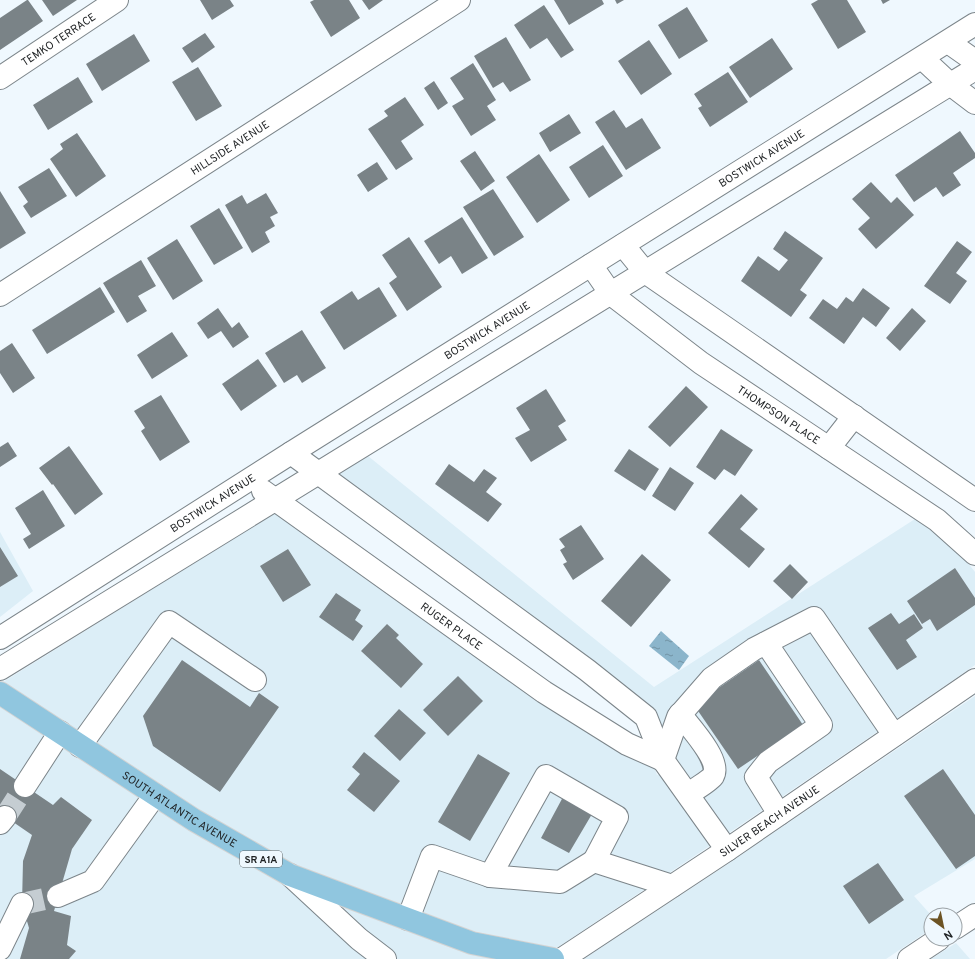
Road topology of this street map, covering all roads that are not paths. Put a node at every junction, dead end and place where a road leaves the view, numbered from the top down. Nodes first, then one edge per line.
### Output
1 (117, 0) edge
2 (459, 0) edge
3 (975, 24) edge
4 (948, 42) junction
5 (922, 58) junction
6 (975, 61) edge
7 (975, 69) edge
8 (0, 78) edge
9 (950, 84) junction
10 (975, 103) edge
11 (623, 245) junction
12 (591, 264) junction
13 (646, 272) junction
14 (611, 294) junction
15 (0, 295) edge
16 (854, 416) junction
17 (829, 448) junction
18 (291, 453) junction
19 (318, 472) junction
20 (248, 480) junction
21 (274, 499) junction
22 (975, 500) edge
23 (975, 554) edge
24 (0, 638) edge
25 (766, 644) junction
26 (0, 669) edge
27 (255, 680) dead end
28 (975, 680) edge
29 (0, 693) edge
30 (680, 714) junction
31 (60, 732) junction
32 (894, 735) junction
33 (80, 746) junction
34 (663, 760) junction
35 (25, 786) tunnel mouth
36 (688, 794) junction
37 (155, 795) junction
38 (779, 814) junction
39 (727, 850) junction
40 (594, 861) junction
41 (290, 875) junction
42 (490, 876) junction
43 (672, 886) junction
44 (58, 896) tunnel mouth
45 (22, 904) dead end
46 (975, 915) edge
47 (408, 919) junction
48 (963, 923) edge
49 (927, 947) edge
50 (0, 950) edge
51 (6, 959) edge
52 (386, 959) edge
53 (553, 959) edge
54 (562, 959) edge
55 (909, 959) edge

1 - 8 street, TEMKO TERRACE
2 - 15 street, HILLSIDE AVENUE
3 - 4 street, BOSTWICK AVENUE
4 - 5 street, BOSTWICK AVENUE
4 - 6 street
5 - 9 street
5 - 11 street, BOSTWICK AVENUE
7 - 9 street
9 - 10 street
9 - 13 street
11 - 12 street, BOSTWICK AVENUE
11 - 13 street
12 - 14 street, THOMPSON PLACE
12 - 18 street, BOSTWICK AVENUE
13 - 14 street
13 - 16 street
14 - 17 street, THOMPSON PLACE
14 - 19 street
16 - 17 street
16 - 22 street
17 - 23 street, THOMPSON PLACE
18 - 19 street, RUGER PLACE
18 - 20 street, BOSTWICK AVENUE
19 - 21 street
19 - 34 street, RUGER PLACE
20 - 21 street, RUGER PLACE
20 - 24 street, BOSTWICK AVENUE
21 - 26 street
21 - 34 street, RUGER PLACE
25 - 30 street
25 - 32 street
25 - 38 street
27 - 33 street
28 - 32 street, SILVER BEACH AVENUE
29 - 31 main road, SOUTH ATLANTIC AVENUE / SR A1A
30 - 34 street
30 - 36 street
31 - 33 main road, SOUTH ATLANTIC AVENUE / SR A1A
31 - 35 street
32 - 38 street, SILVER BEACH AVENUE
33 - 37 main road, SOUTH ATLANTIC AVENUE / SR A1A
34 - 36 street, RUGER PLACE
36 - 39 street, RUGER PLACE
37 - 41 main road, SOUTH ATLANTIC AVENUE / SR A1A
37 - 44 street
38 - 39 street, SILVER BEACH AVENUE
39 - 43 street, SILVER BEACH AVENUE
40 - 42 street
40 - 42 street
40 - 43 street
41 - 47 main road, SOUTH ATLANTIC AVENUE / SR A1A
41 - 52 street
42 - 47 street
43 - 54 street, SILVER BEACH AVENUE
45 - 50 street
46 - 48 street
47 - 53 main road, SOUTH ATLANTIC AVENUE / SR A1A
49 - 55 street
50 - 51 street

